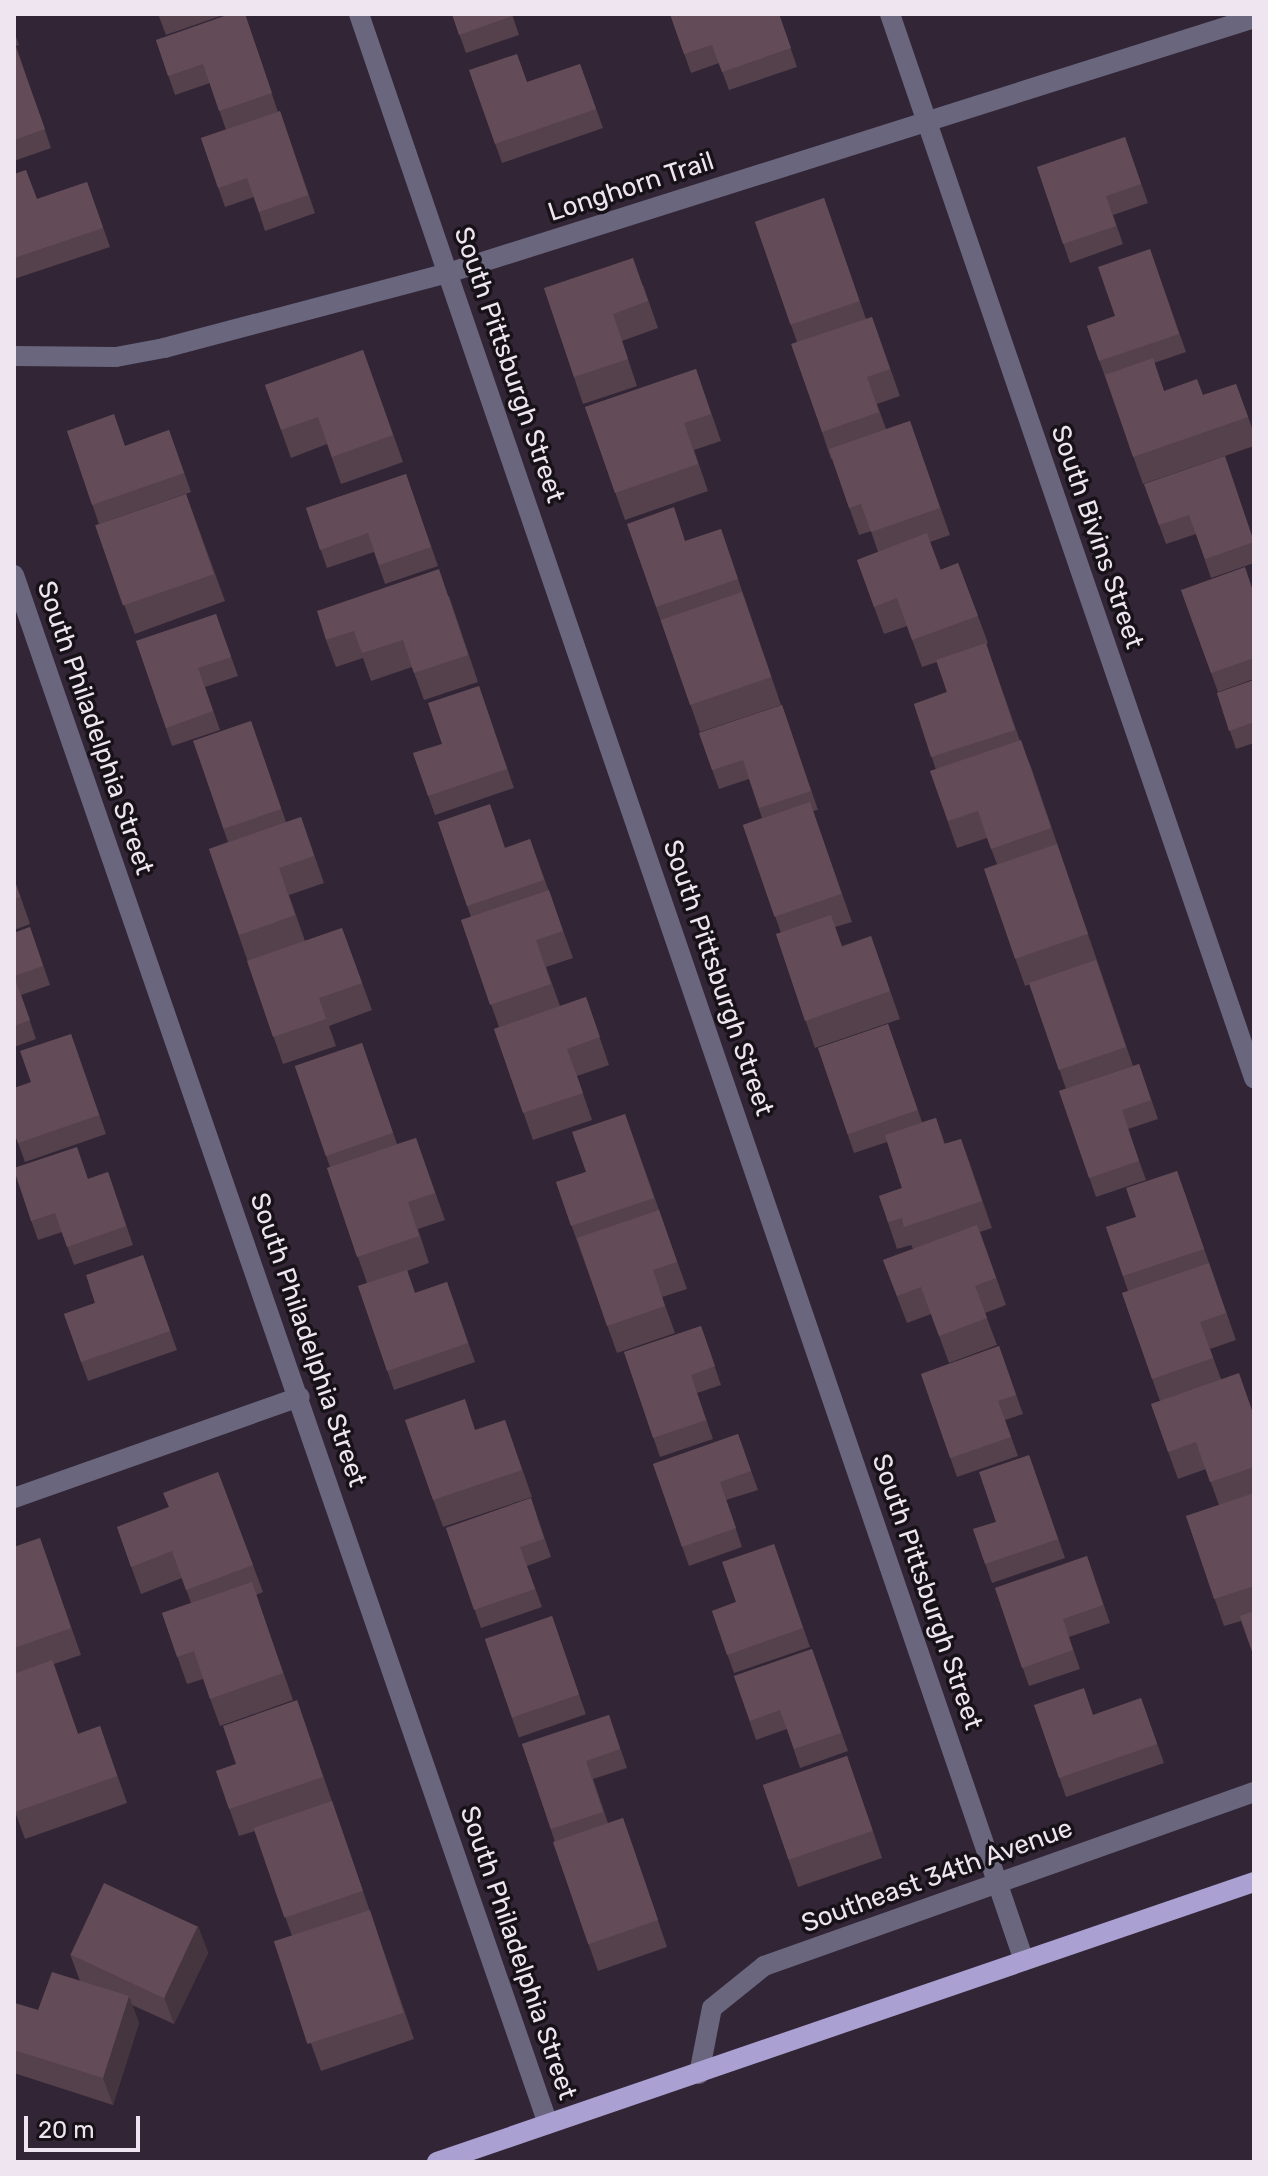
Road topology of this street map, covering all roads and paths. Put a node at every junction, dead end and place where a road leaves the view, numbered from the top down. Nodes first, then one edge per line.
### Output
1 (359, 14) edge
2 (890, 14) edge
3 (1254, 18) edge
4 (927, 119) junction
5 (451, 272) junction
6 (14, 356) edge
7 (14, 575) edge
8 (1254, 1078) edge
9 (300, 1397) junction
10 (14, 1498) edge
11 (1254, 1792) edge
12 (998, 1881) junction
13 (1254, 1882) edge
14 (1024, 1961) junction
15 (699, 2074) junction
16 (548, 2124) junction
17 (437, 2162) edge

1 - 5 street, South Pittsburgh Street
2 - 4 street, South Bivins Street
3 - 4 street, Longhorn Trail
4 - 5 street, Longhorn Trail
4 - 8 street, South Bivins Street
5 - 6 street, Longhorn Trail
5 - 12 street, South Pittsburgh Street
7 - 9 street, South Philadelphia Street
9 - 10 street
9 - 16 street, South Philadelphia Street
11 - 12 street, Southeast 34th Avenue
12 - 14 street, South Pittsburgh Street
12 - 15 street, Southeast 34th Avenue
13 - 14 main road
14 - 15 main road
15 - 16 main road
16 - 17 main road

